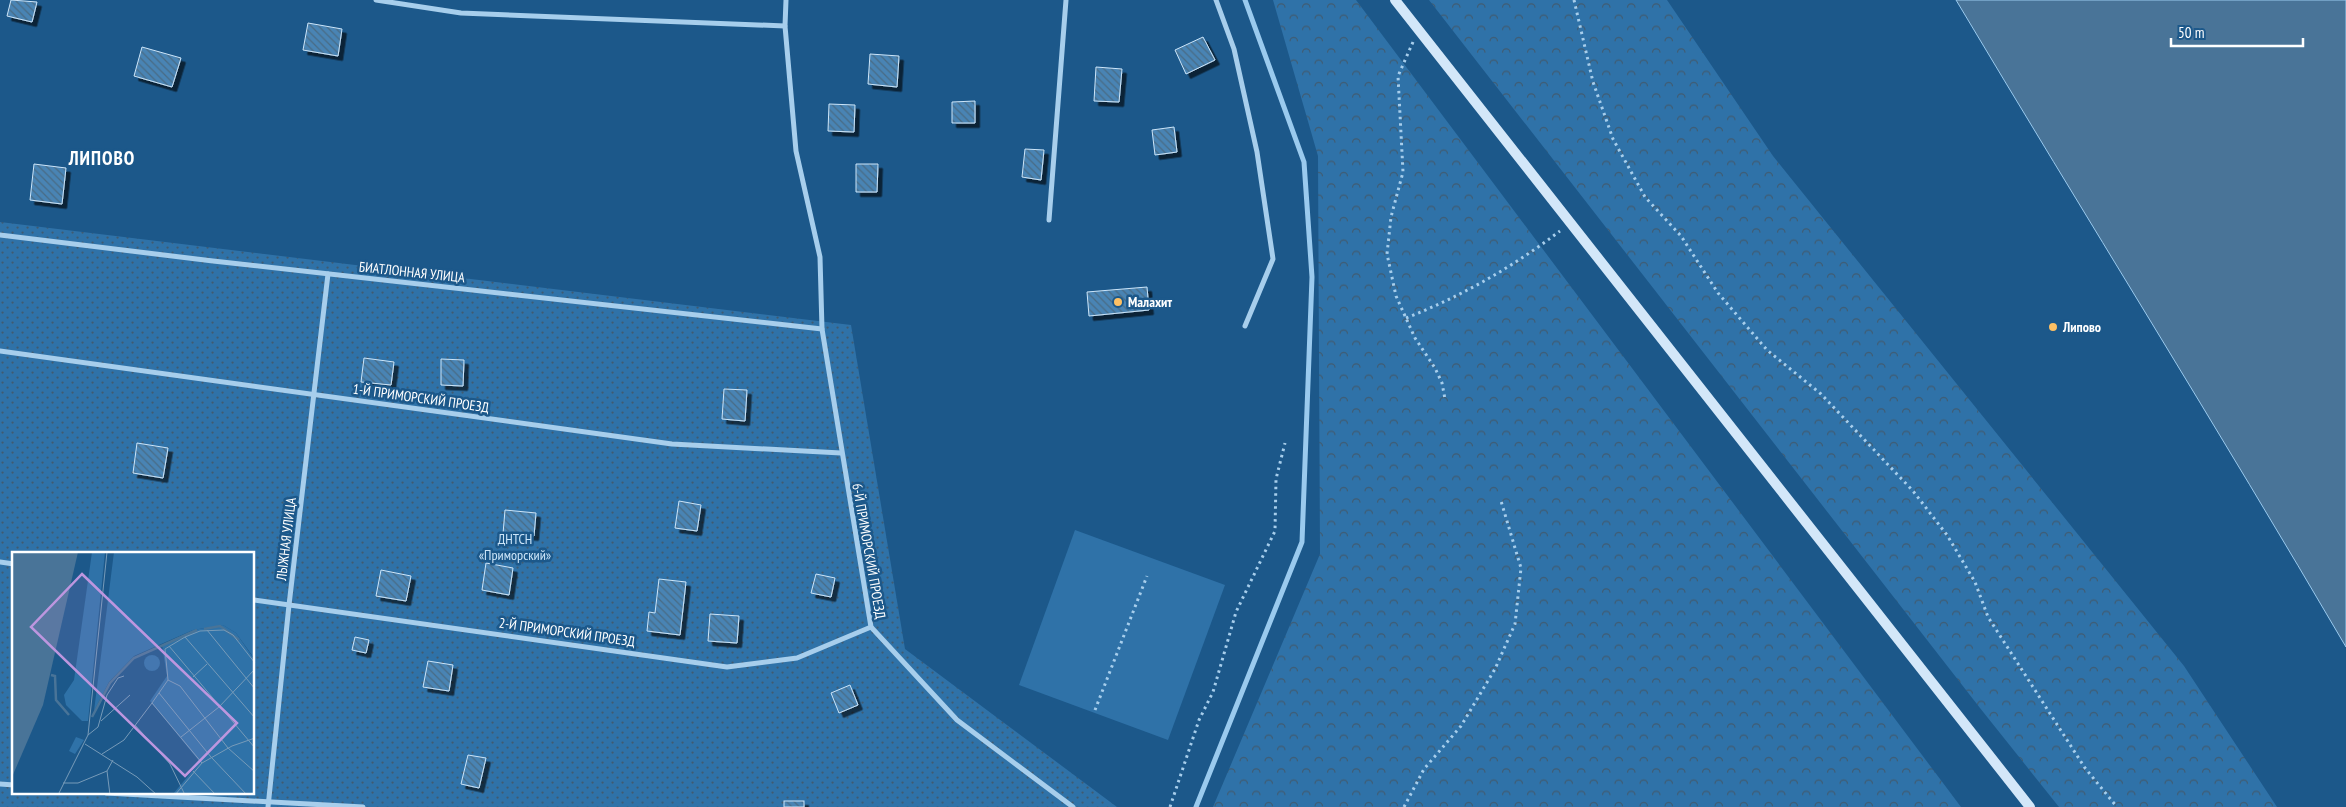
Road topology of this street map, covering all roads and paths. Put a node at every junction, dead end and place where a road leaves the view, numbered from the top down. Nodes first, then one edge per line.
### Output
1 (376, 0) edge
2 (786, 0) edge
3 (1066, 0) edge
4 (1216, 0) edge
5 (1395, 0) edge
6 (1574, 0) edge
7 (785, 26) junction
8 (1418, 30) junction
9 (1049, 220) dead end
10 (1570, 223) junction
11 (0, 234) edge
12 (328, 274) junction
13 (1406, 318) junction
14 (1245, 326) dead end
15 (822, 329) junction
16 (0, 351) edge
17 (315, 395) junction
18 (1445, 399) dead end
19 (1285, 443) dead end
20 (840, 453) junction
21 (1501, 501) dead end
22 (1147, 576) dead end
23 (255, 600) edge
24 (289, 605) junction
25 (871, 627) junction
26 (1095, 710) dead end
27 (121, 794) edge
28 (268, 804) edge
29 (363, 807) edge
30 (1073, 807) edge
31 (1170, 807) edge
32 (1404, 807) edge
33 (2030, 807) edge
34 (2117, 807) edge

1 - 7 street
2 - 7 street, 6-Й ПРИМОРСКИЙ ПРОЕЗД
3 - 9 street
4 - 14 street
5 - 8 main road
6 - 34 path
7 - 15 street, 6-Й ПРИМОРСКИЙ ПРОЕЗД
8 - 10 main road
8 - 13 path
10 - 13 path
10 - 33 main road
11 - 12 street, БИАТЛОННАЯ УЛИЦА
12 - 15 street, БИАТЛОННАЯ УЛИЦА
12 - 17 street, ЛЫЖНАЯ УЛИЦА
13 - 18 path
15 - 20 street, 6-Й ПРИМОРСКИЙ ПРОЕЗД
16 - 17 street, 1-Й ПРИМОРСКИЙ ПРОЕЗД
17 - 20 street, 1-Й ПРИМОРСКИЙ ПРОЕЗД
17 - 24 street, ЛЫЖНАЯ УЛИЦА
19 - 31 path
20 - 25 street, 6-Й ПРИМОРСКИЙ ПРОЕЗД
21 - 32 path
22 - 26 path
23 - 24 street, 2-Й ПРИМОРСКИЙ ПРОЕЗД
24 - 25 street, 2-Й ПРИМОРСКИЙ ПРОЕЗД
24 - 28 street, ЛЫЖНАЯ УЛИЦА
25 - 30 street, 6-Й ПРИМОРСКИЙ ПРОЕЗД
27 - 28 street
28 - 29 street

